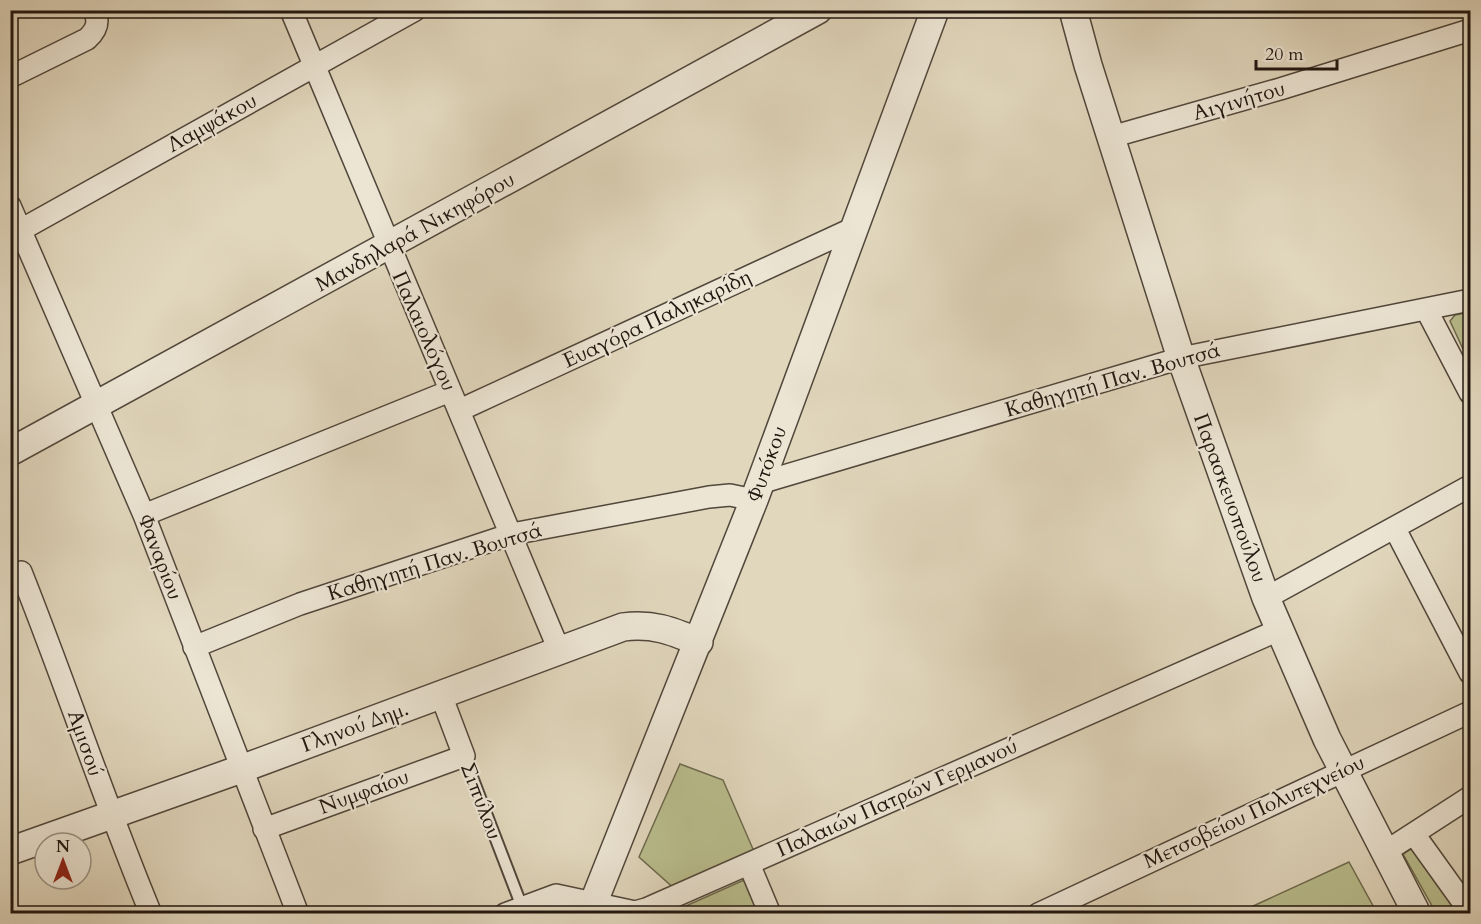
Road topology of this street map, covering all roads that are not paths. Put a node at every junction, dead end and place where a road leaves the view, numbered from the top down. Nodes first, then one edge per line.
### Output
1 (94, 10) edge
2 (291, 10) edge
3 (415, 10) edge
4 (818, 10) edge
5 (935, 10) edge
6 (1064, 10) edge
7 (1073, 10) edge
8 (1470, 30) edge
9 (314, 65) junction
10 (1088, 65) junction
11 (10, 77) edge
12 (1111, 137) junction
13 (10, 206) edge
14 (854, 228) junction
15 (16, 233) edge
16 (388, 247) junction
17 (1470, 300) edge
18 (1426, 309) junction
19 (1181, 358) junction
20 (1464, 365) edge
21 (450, 391) junction
22 (1470, 393) edge
23 (97, 406) junction
24 (460, 410) junction
25 (10, 452) edge
26 (1470, 486) edge
27 (757, 492) junction
28 (144, 515) junction
29 (1395, 529) junction
30 (512, 534) junction
31 (21, 572) dead end
32 (1266, 598) junction
33 (1281, 629) junction
34 (699, 642) junction
35 (194, 647) junction
36 (559, 650) junction
37 (1470, 674) edge
38 (441, 695) junction
39 (1470, 712) edge
40 (464, 756) junction
41 (241, 769) junction
42 (1342, 770) junction
43 (1470, 797) edge
44 (110, 815) junction
45 (264, 829) junction
46 (1414, 834) junction
47 (10, 851) edge
48 (1385, 852) junction
49 (749, 864) junction
50 (591, 908) edge
51 (514, 910) edge
52 (1470, 912) edge
53 (151, 914) edge
54 (298, 914) edge
55 (770, 914) edge
56 (1038, 914) edge
57 (1417, 914) edge

1 - 11 street
2 - 9 street, Παλαιολόγου
3 - 9 street, Λαμψάκου
4 - 16 street, Μανδηλαρά Νικηφόρου
5 - 14 street, Φυτόκου
6 - 10 street, Παρασκευοπούλου
7 - 10 street, Παρασκευοπούλου
8 - 12 street, Αιγινήτου
9 - 15 street, Λαμψάκου
9 - 16 street, Παλαιολόγου
10 - 12 street, Παρασκευοπούλου
12 - 19 street, Παρασκευοπούλου
13 - 15 street, Φαναρίου
14 - 24 street, Ευαγόρα Παληκαρίδη
14 - 27 street, Φυτόκου
15 - 23 street, Φαναρίου
16 - 21 street, Παλαιολόγου
16 - 23 street, Μανδηλαρά Νικηφόρου
17 - 18 street, Καθηγητή Παν. Βουτσά
18 - 19 street, Καθηγητή Παν. Βουτσά
18 - 20 street
19 - 27 street, Καθηγητή Παν. Βουτσά
19 - 32 street, Παρασκευοπούλου
20 - 22 street
21 - 24 street, Παλαιολόγου
21 - 28 street
23 - 25 street, Μανδηλαρά Νικηφόρου
23 - 28 street, Φαναρίου
24 - 30 street, Παλαιολόγου
26 - 29 street
27 - 30 street, Καθηγητή Παν. Βουτσά
27 - 34 street, Φυτόκου
28 - 35 street, Φαναρίου
29 - 32 street
29 - 37 street
30 - 35 street, Καθηγητή Παν. Βουτσά
30 - 36 street, Παλαιολόγου
31 - 44 street, Αμισού
32 - 33 street, Παρασκευοπούλου
33 - 42 street, Παρασκευοπούλου
33 - 49 street, Παλαιών Πατρών Γερμανού
34 - 36 street, Γληνού Δημ.
34 - 50 street, Φυτόκου
35 - 41 street, Φαναρίου
36 - 38 street, Γληνού Δημ.
38 - 40 street, Σιπύλου
38 - 41 street, Γληνού Δημ.
39 - 42 street, Μετσοβείου Πολυτεχνείου
40 - 45 street, Νυμφαίου
40 - 51 lane, Σιπύλου
41 - 44 street, Γληνού Δημ.
41 - 45 street, Φαναρίου
42 - 48 street, Παρασκευοπούλου
42 - 56 street, Μετσοβείου Πολυτεχνείου
43 - 46 street
44 - 47 street, Γληνού Δημ.
44 - 53 street, Αμισού
45 - 54 street, Φαναρίου
46 - 48 street
46 - 52 street
48 - 57 street, Παρασκευοπούλου
49 - 50 street, Παλαιών Πατρών Γερμανού
49 - 55 street
50 - 51 street, Παλαιών Πατρών Γερμανού

